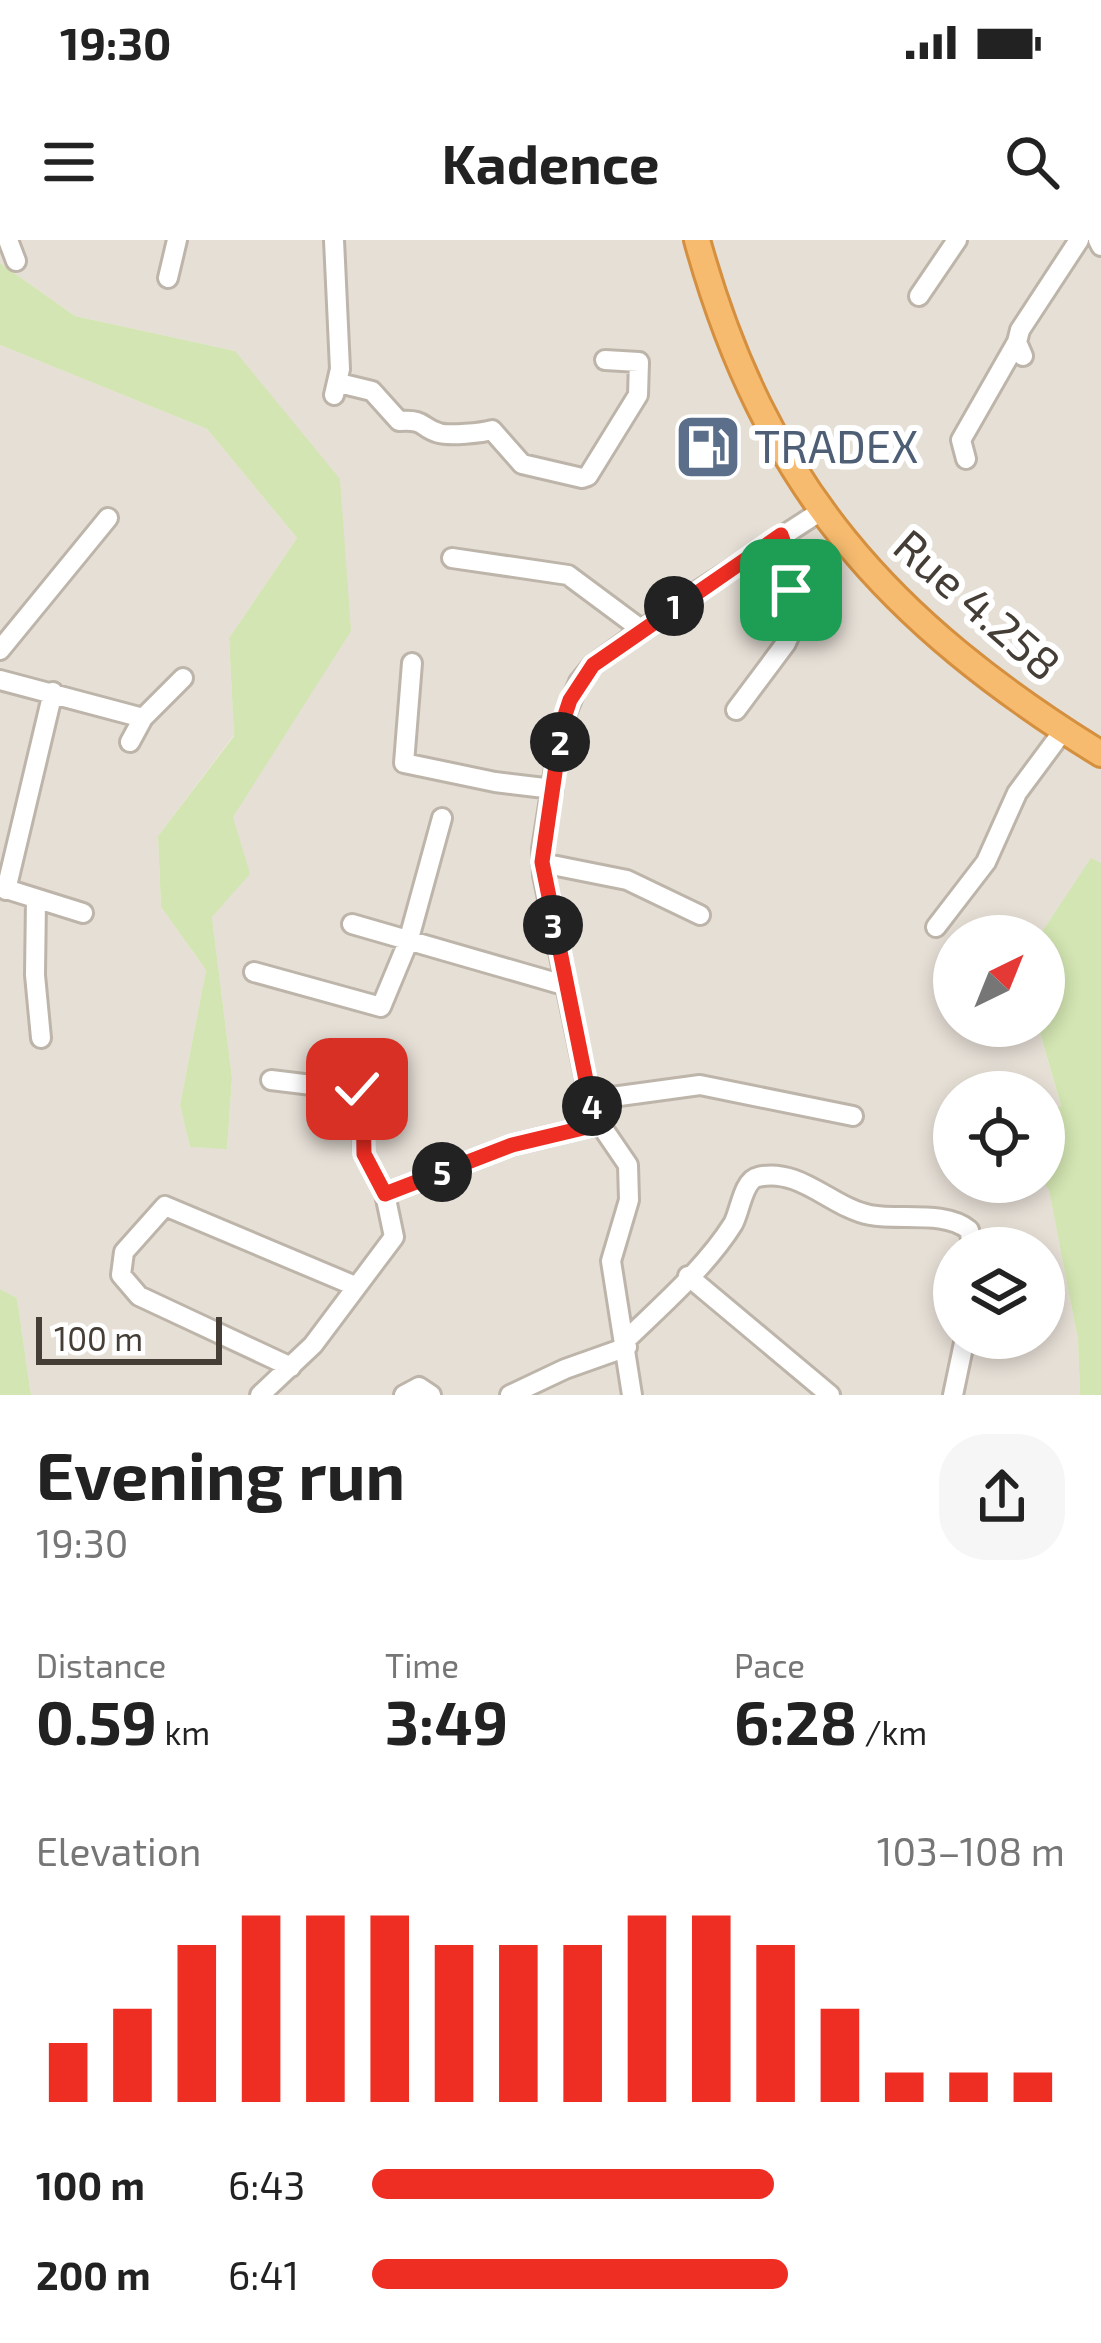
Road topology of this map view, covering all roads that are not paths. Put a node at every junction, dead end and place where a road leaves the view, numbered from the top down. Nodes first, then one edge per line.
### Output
1 (8, 240) edge
2 (177, 240) edge
3 (334, 240) edge
4 (697, 240) edge
5 (957, 240) edge
6 (1079, 240) edge
7 (16, 261) dead end
8 (168, 278) dead end
9 (920, 296) dead end
10 (605, 360) dead end
11 (966, 459) dead end
12 (821, 511) junction
13 (108, 518) dead end
14 (781, 535) junction
15 (452, 558) dead end
16 (642, 630) junction
17 (0, 650) edge
18 (412, 663) dead end
19 (183, 678) dead end
20 (0, 680) edge
21 (52, 692) junction
22 (736, 710) dead end
23 (143, 718) junction
24 (1064, 731) junction
25 (130, 742) dead end
26 (1101, 754) edge
27 (554, 788) junction
28 (442, 818) dead end
29 (542, 862) junction
30 (3, 888) edge
31 (36, 899) junction
32 (83, 913) dead end
33 (700, 915) dead end
34 (945, 915) edge
35 (352, 924) dead end
36 (408, 941) junction
37 (254, 972) dead end
38 (567, 986) junction
39 (41, 1037) dead end
40 (272, 1080) dead end
41 (590, 1100) junction
42 (853, 1116) dead end
43 (600, 1124) junction
44 (385, 1194) junction
45 (964, 1227) edge
46 (688, 1276) junction
47 (355, 1286) junction
48 (627, 1344) junction
49 (961, 1359) edge
50 (291, 1367) junction
51 (260, 1395) edge
52 (404, 1395) edge
53 (431, 1395) edge
54 (510, 1395) edge
55 (632, 1395) edge
56 (830, 1395) edge
57 (953, 1395) edge

1 - 7 street
2 - 8 street
3 - 10 street
4 - 12 highway, Rue 4.258
5 - 9 street
6 - 11 street
12 - 14 street
12 - 24 highway, Rue 4.258
13 - 17 street
14 - 16 street
14 - 22 street
15 - 16 street
16 - 27 street
18 - 27 street
19 - 23 street
20 - 21 street
21 - 23 street
21 - 30 street
23 - 25 street
24 - 26 highway, Rue 4.258
24 - 34 street
27 - 29 street
28 - 36 street
29 - 33 street
29 - 38 street
30 - 31 street
31 - 32 street
31 - 39 street
35 - 36 street
36 - 37 street
36 - 38 street
38 - 41 street
40 - 44 street
41 - 42 street
41 - 43 street
43 - 44 street
43 - 48 street
44 - 47 street
45 - 46 street
46 - 48 street
46 - 56 street
47 - 50 street
47 - 50 street
48 - 54 street
48 - 55 street
49 - 57 street
50 - 51 street
52 - 53 street

